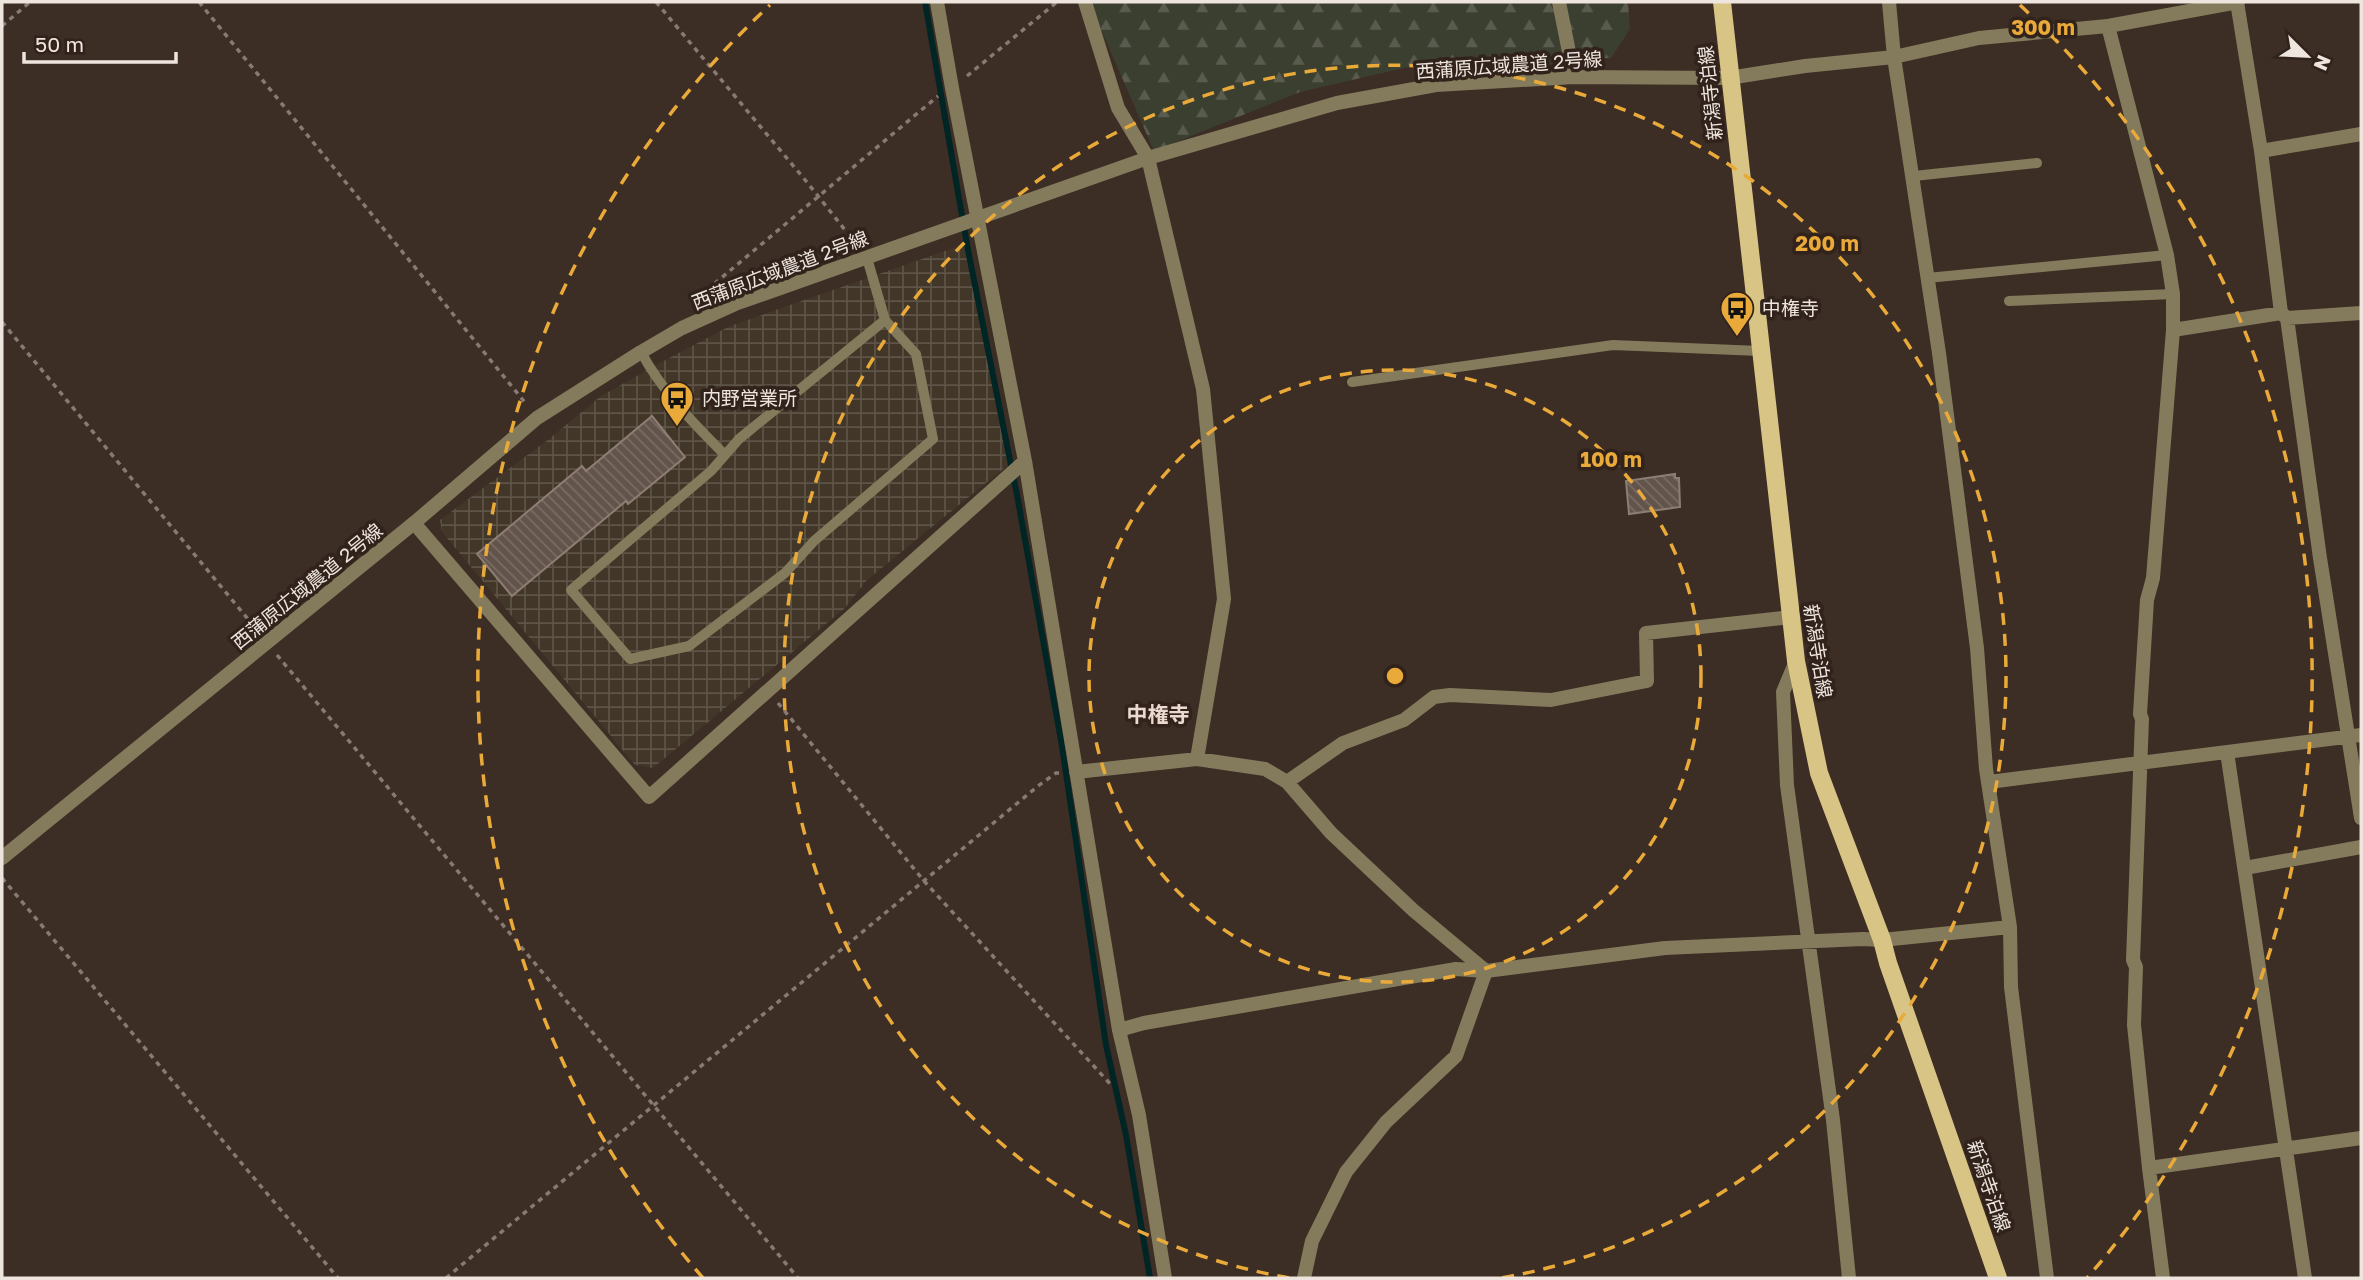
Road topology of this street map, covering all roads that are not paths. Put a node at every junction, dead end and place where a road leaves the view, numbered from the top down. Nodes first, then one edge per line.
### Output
1 (937, 2) edge
2 (1085, 2) edge
3 (1559, 2) edge
4 (1722, 2) edge
5 (1889, 2) edge
6 (2237, 2) edge
7 (2108, 26) junction
8 (1894, 57) junction
9 (1574, 77) junction
10 (1729, 78) junction
11 (2361, 134) edge
12 (2261, 151) junction
13 (1148, 158) junction
14 (2037, 163) dead end
15 (1913, 176) junction
16 (978, 219) junction
17 (2167, 255) junction
18 (867, 258) junction
19 (1927, 278) junction
20 (2173, 294) junction
21 (2009, 300) dead end
22 (2361, 313) edge
23 (2284, 316) junction
24 (885, 320) junction
25 (2173, 330) junction
26 (1760, 351) junction
27 (641, 352) junction
28 (1352, 382) dead end
29 (725, 455) junction
30 (1025, 461) junction
31 (414, 523) junction
32 (1791, 617) junction
33 (1796, 662) junction
34 (2354, 736) edge
35 (2227, 752) junction
36 (1197, 759) junction
37 (2139, 764) junction
38 (1076, 772) junction
39 (1287, 782) junction
40 (1989, 782) junction
41 (2361, 818) edge
42 (2361, 847) edge
43 (2, 858) edge
44 (2245, 868) junction
45 (2010, 927) junction
46 (1882, 940) junction
47 (1808, 942) junction
48 (1486, 971) junction
49 (1119, 1030) junction
50 (2361, 1138) edge
51 (2287, 1148) junction
52 (2149, 1168) junction
53 (1165, 1278) edge
54 (1304, 1278) edge
55 (1849, 1278) edge
56 (1998, 1278) edge
57 (2047, 1278) edge
58 (2163, 1278) edge
59 (2305, 1278) edge

1 - 16 street
2 - 13 street
3 - 9 street
4 - 10 main road, 新潟寺泊線
5 - 8 street
6 - 7 street, 西蒲原広域農道 2号線
6 - 12 street
7 - 8 street, 西蒲原広域農道 2号線
7 - 17 street
8 - 10 street, 西蒲原広域農道 2号線
8 - 15 street
9 - 10 street, 西蒲原広域農道 2号線
9 - 13 street, 西蒲原広域農道 2号線
10 - 26 main road, 新潟寺泊線
11 - 12 street
12 - 23 street
13 - 16 street, 西蒲原広域農道 2号線
13 - 36 street
14 - 15 lane
15 - 19 street
16 - 18 street, 西蒲原広域農道 2号線
16 - 30 street
17 - 19 lane
17 - 20 street
18 - 24 lane
18 - 27 street, 西蒲原広域農道 2号線
19 - 40 street
20 - 21 lane
20 - 25 street
22 - 23 street
23 - 25 street
23 - 34 street
24 - 29 lane
24 - 29 lane
25 - 37 street
26 - 28 lane
26 - 32 main road, 新潟寺泊線
27 - 29 lane
27 - 31 street, 西蒲原広域農道 2号線
30 - 31 street
30 - 38 street
31 - 43 street, 西蒲原広域農道 2号線
32 - 33 main road, 新潟寺泊線
32 - 39 street
33 - 46 main road, 新潟寺泊線
33 - 47 street
34 - 35 street
34 - 41 street
35 - 37 street
35 - 44 street
36 - 38 street
36 - 39 street
37 - 40 street
37 - 52 street
38 - 49 street
39 - 48 street
40 - 45 street
42 - 44 street
44 - 51 street
45 - 46 street
45 - 57 street
46 - 47 street
46 - 56 main road, 新潟寺泊線
47 - 48 street
47 - 55 street
48 - 49 street
48 - 54 street
49 - 53 street
50 - 51 street
51 - 52 street
51 - 59 street
52 - 58 street

